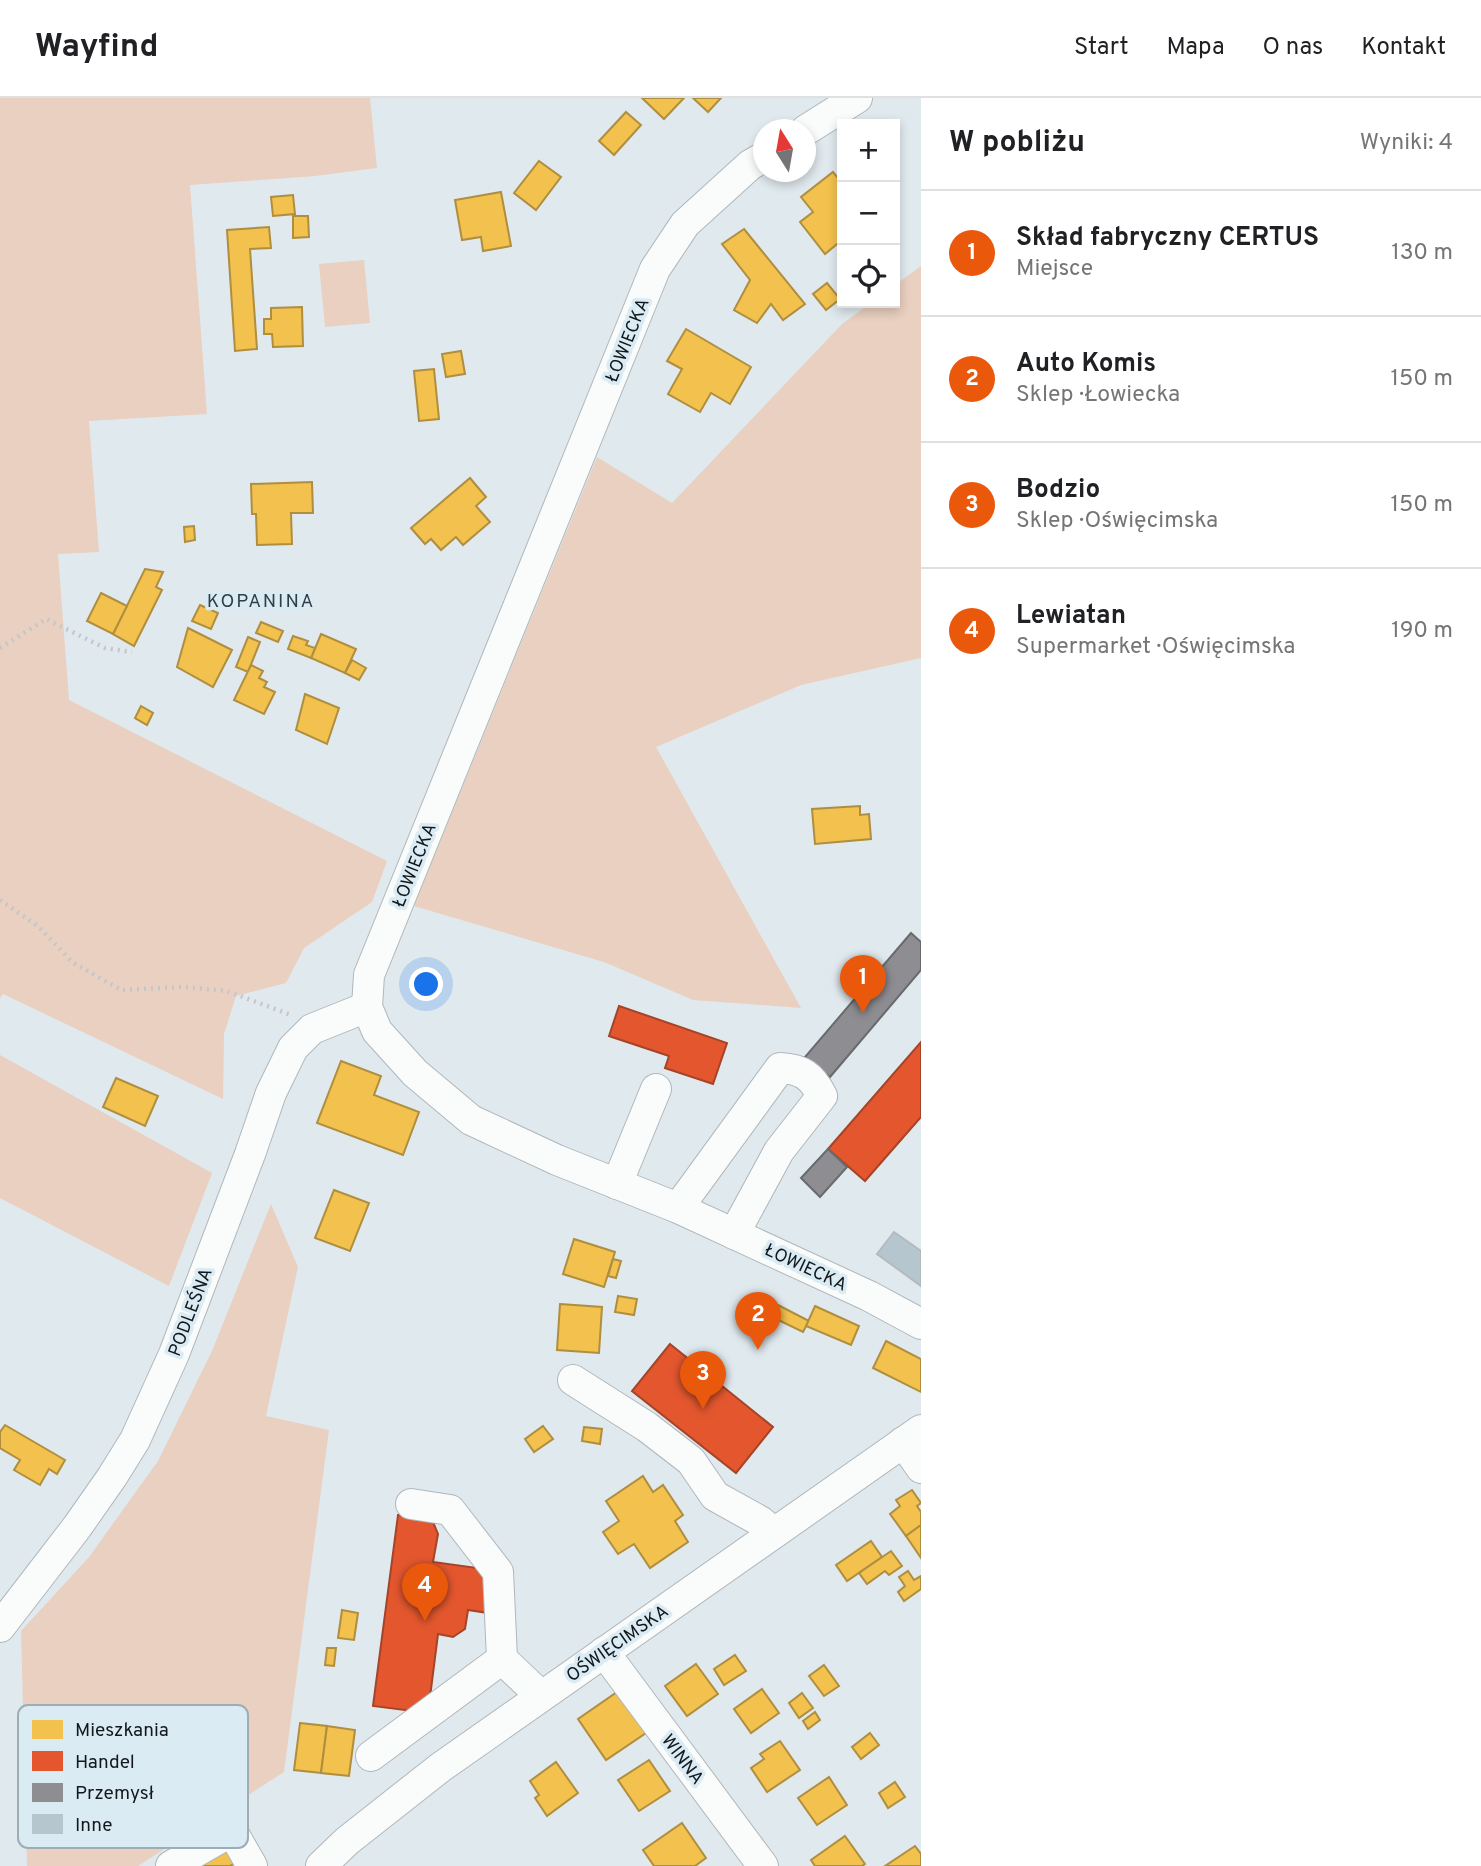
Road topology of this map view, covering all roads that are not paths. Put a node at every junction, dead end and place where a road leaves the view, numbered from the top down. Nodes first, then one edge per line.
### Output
1 (857, 98) edge
2 (816, 125) edge
3 (753, 163) edge
4 (367, 1007) junction
5 (656, 1089) dead end
6 (617, 1184) junction
7 (678, 1208) junction
8 (734, 1234) junction
9 (921, 1324) edge
10 (573, 1380) dead end
11 (912, 1436) edge
12 (921, 1468) edge
13 (411, 1504) dead end
14 (774, 1533) junction
15 (0, 1627) edge
16 (604, 1652) junction
17 (502, 1659) junction
18 (541, 1696) junction
19 (371, 1756) dead end
20 (202, 1848) edge
21 (242, 1848) edge
22 (171, 1866) edge
23 (252, 1866) edge
24 (321, 1866) edge
25 (763, 1866) edge

1 - 2 street
3 - 4 street, ŁOWIECKA
4 - 6 street, ŁOWIECKA
4 - 15 street, PODLEŚNA
5 - 6 street
6 - 7 street, ŁOWIECKA
7 - 8 street, ŁOWIECKA
7 - 8 street
8 - 9 street, ŁOWIECKA
10 - 14 street
11 - 12 street
11 - 14 street, OŚWIĘCIMSKA
13 - 17 street
14 - 16 street, OŚWIĘCIMSKA
16 - 18 street, OŚWIĘCIMSKA
16 - 25 street, WINNA
17 - 18 street
17 - 19 street
18 - 24 street, OŚWIĘCIMSKA
20 - 22 street
21 - 23 street

